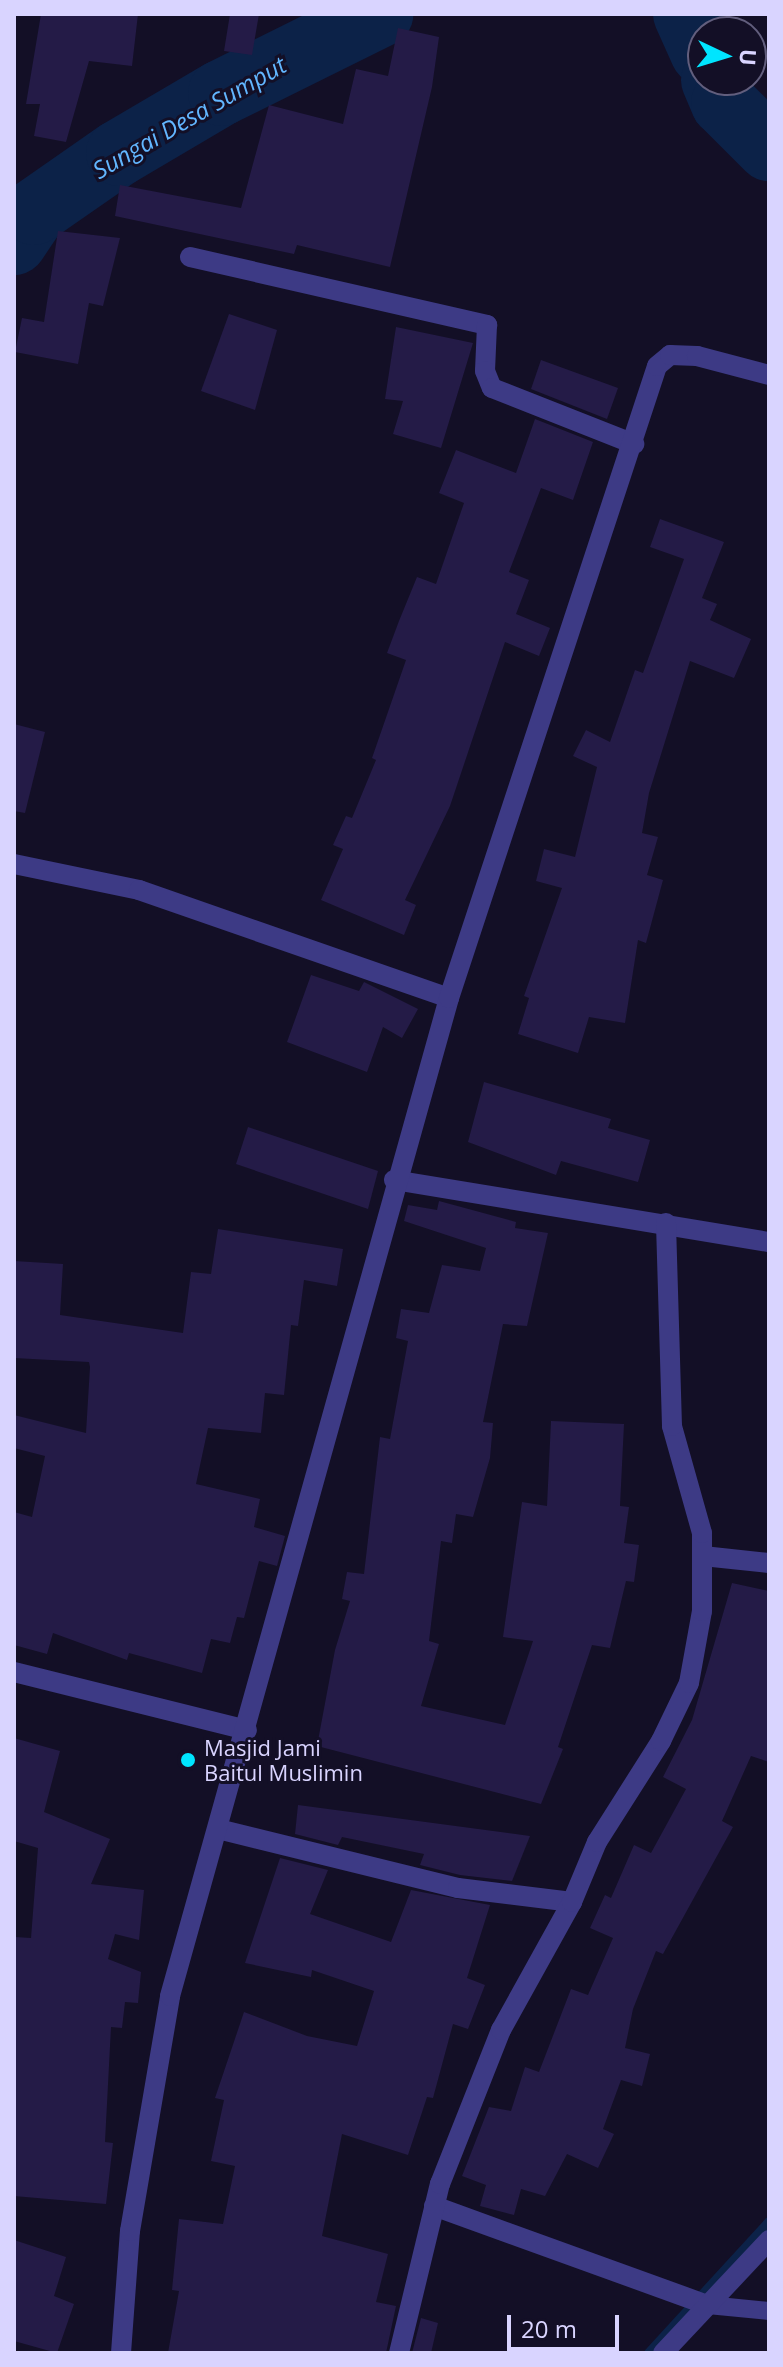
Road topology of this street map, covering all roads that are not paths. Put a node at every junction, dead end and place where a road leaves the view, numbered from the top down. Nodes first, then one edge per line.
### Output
1 (190, 257) dead end
2 (769, 375) edge
3 (634, 444) junction
4 (14, 864) edge
5 (449, 998) junction
6 (394, 1180) junction
7 (666, 1223) junction
8 (769, 1242) edge
9 (703, 1556) junction
10 (769, 1563) edge
11 (14, 1672) edge
12 (247, 1730) junction
13 (218, 1829) junction
14 (572, 1902) junction
15 (434, 2206) junction
16 (769, 2240) edge
17 (708, 2305) junction
18 (769, 2311) edge
19 (121, 2353) edge
20 (399, 2353) edge
21 (663, 2353) edge

1 - 3 street
2 - 3 street
3 - 5 street
4 - 5 street
5 - 6 street
6 - 7 street
6 - 12 street
7 - 8 street
7 - 9 street
9 - 10 street
9 - 14 street
11 - 12 street
12 - 13 street
13 - 14 street
13 - 19 street
14 - 15 street
15 - 17 street
15 - 20 street
16 - 17 street
17 - 18 lane
17 - 21 street

